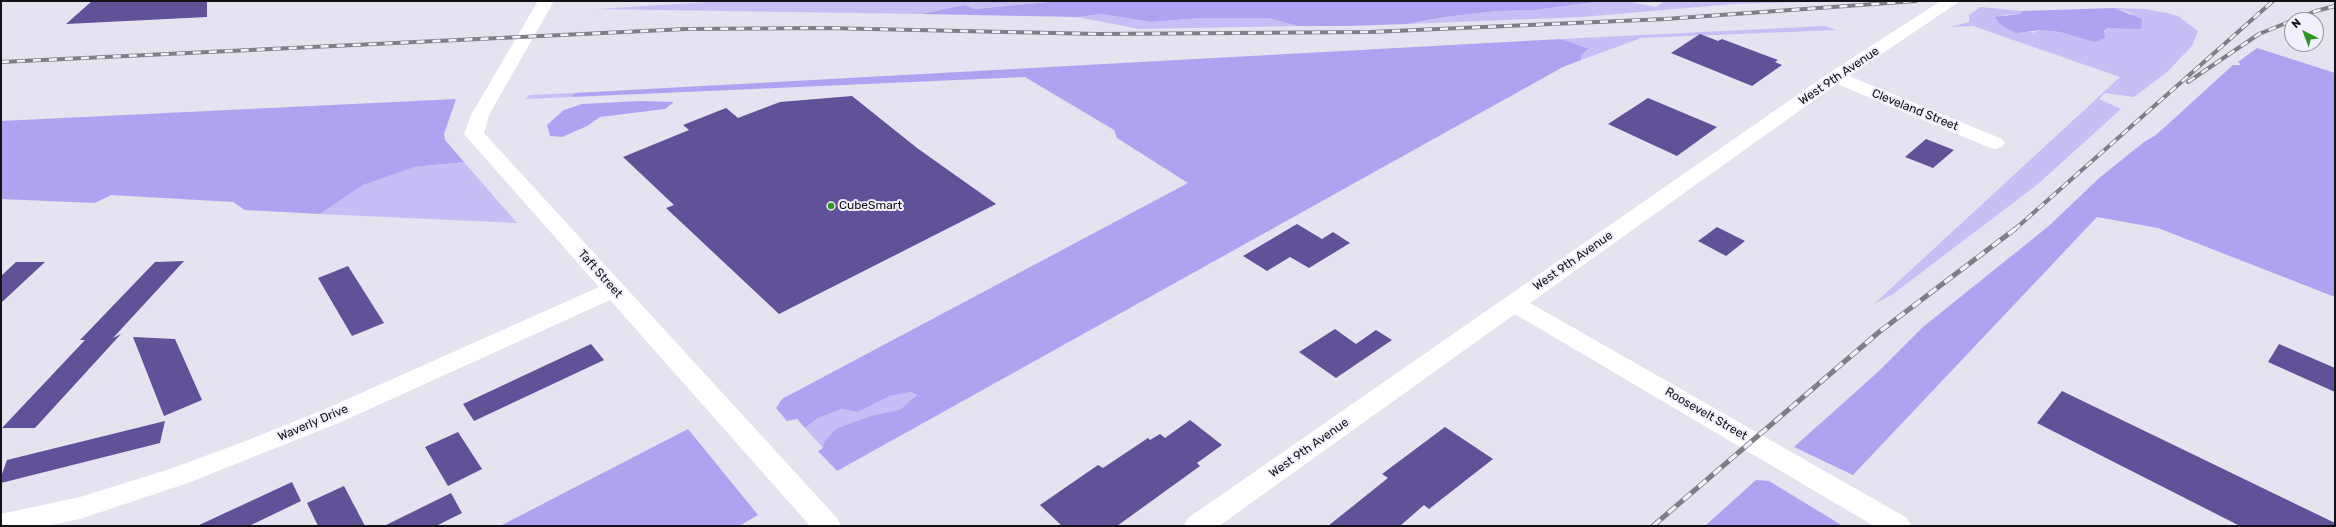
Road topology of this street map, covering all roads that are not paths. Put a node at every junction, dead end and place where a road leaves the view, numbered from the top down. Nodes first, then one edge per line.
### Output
1 (546, 1) edge
2 (1952, 1) edge
3 (1835, 77) junction
4 (1995, 142) dead end
5 (614, 289) junction
6 (1514, 304) junction
7 (1, 525) edge
8 (827, 526) edge
9 (1198, 526) edge
10 (1897, 526) edge

1 - 5 street, Taft Street
2 - 3 street, West 9th Avenue
3 - 4 street, Cleveland Street
3 - 6 street, West 9th Avenue
5 - 7 street, Waverly Drive
5 - 8 street, Taft Street
6 - 9 street, West 9th Avenue
6 - 10 street, Roosevelt Street

